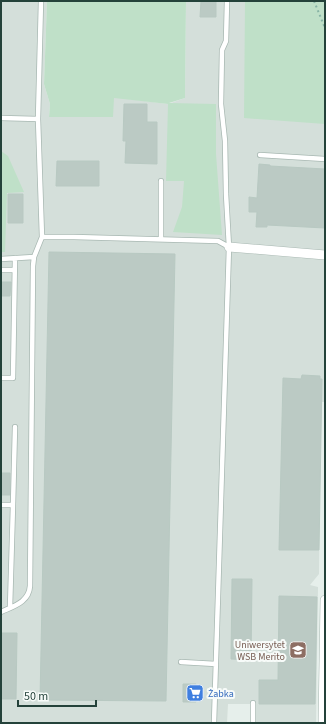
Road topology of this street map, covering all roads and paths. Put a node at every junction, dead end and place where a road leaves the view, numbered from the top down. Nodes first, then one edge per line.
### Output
1 (41, 1) edge
2 (227, 1) edge
3 (314, 1) edge
4 (325, 28) edge
5 (1, 118) edge
6 (38, 119) junction
7 (260, 155) dead end
8 (325, 159) edge
9 (161, 181) dead end
10 (42, 237) junction
11 (161, 238) junction
12 (229, 247) junction
13 (325, 254) edge
14 (34, 257) junction
15 (15, 258) junction
16 (1, 259) edge
17 (1, 270) edge
18 (15, 270) junction
19 (1, 378) edge
20 (15, 427) dead end
21 (1, 505) edge
22 (13, 505) junction
23 (325, 600) edge
24 (10, 608) junction
25 (1, 612) edge
26 (181, 662) dead end
27 (216, 664) junction
28 (253, 703) dead end
29 (214, 723) edge
30 (253, 723) edge
31 (323, 723) edge

1 - 6 lane
2 - 12 lane
3 - 4 path
5 - 6 lane
6 - 10 lane
7 - 8 lane
9 - 11 lane
10 - 11 lane
10 - 14 lane
11 - 12 lane
12 - 13 street
12 - 27 lane
14 - 15 lane
14 - 24 lane
15 - 16 lane
15 - 18 lane
17 - 18 lane
18 - 19 lane
20 - 22 lane
21 - 22 lane
22 - 24 lane
23 - 31 street
24 - 25 lane
26 - 27 lane
27 - 29 lane
28 - 30 lane

